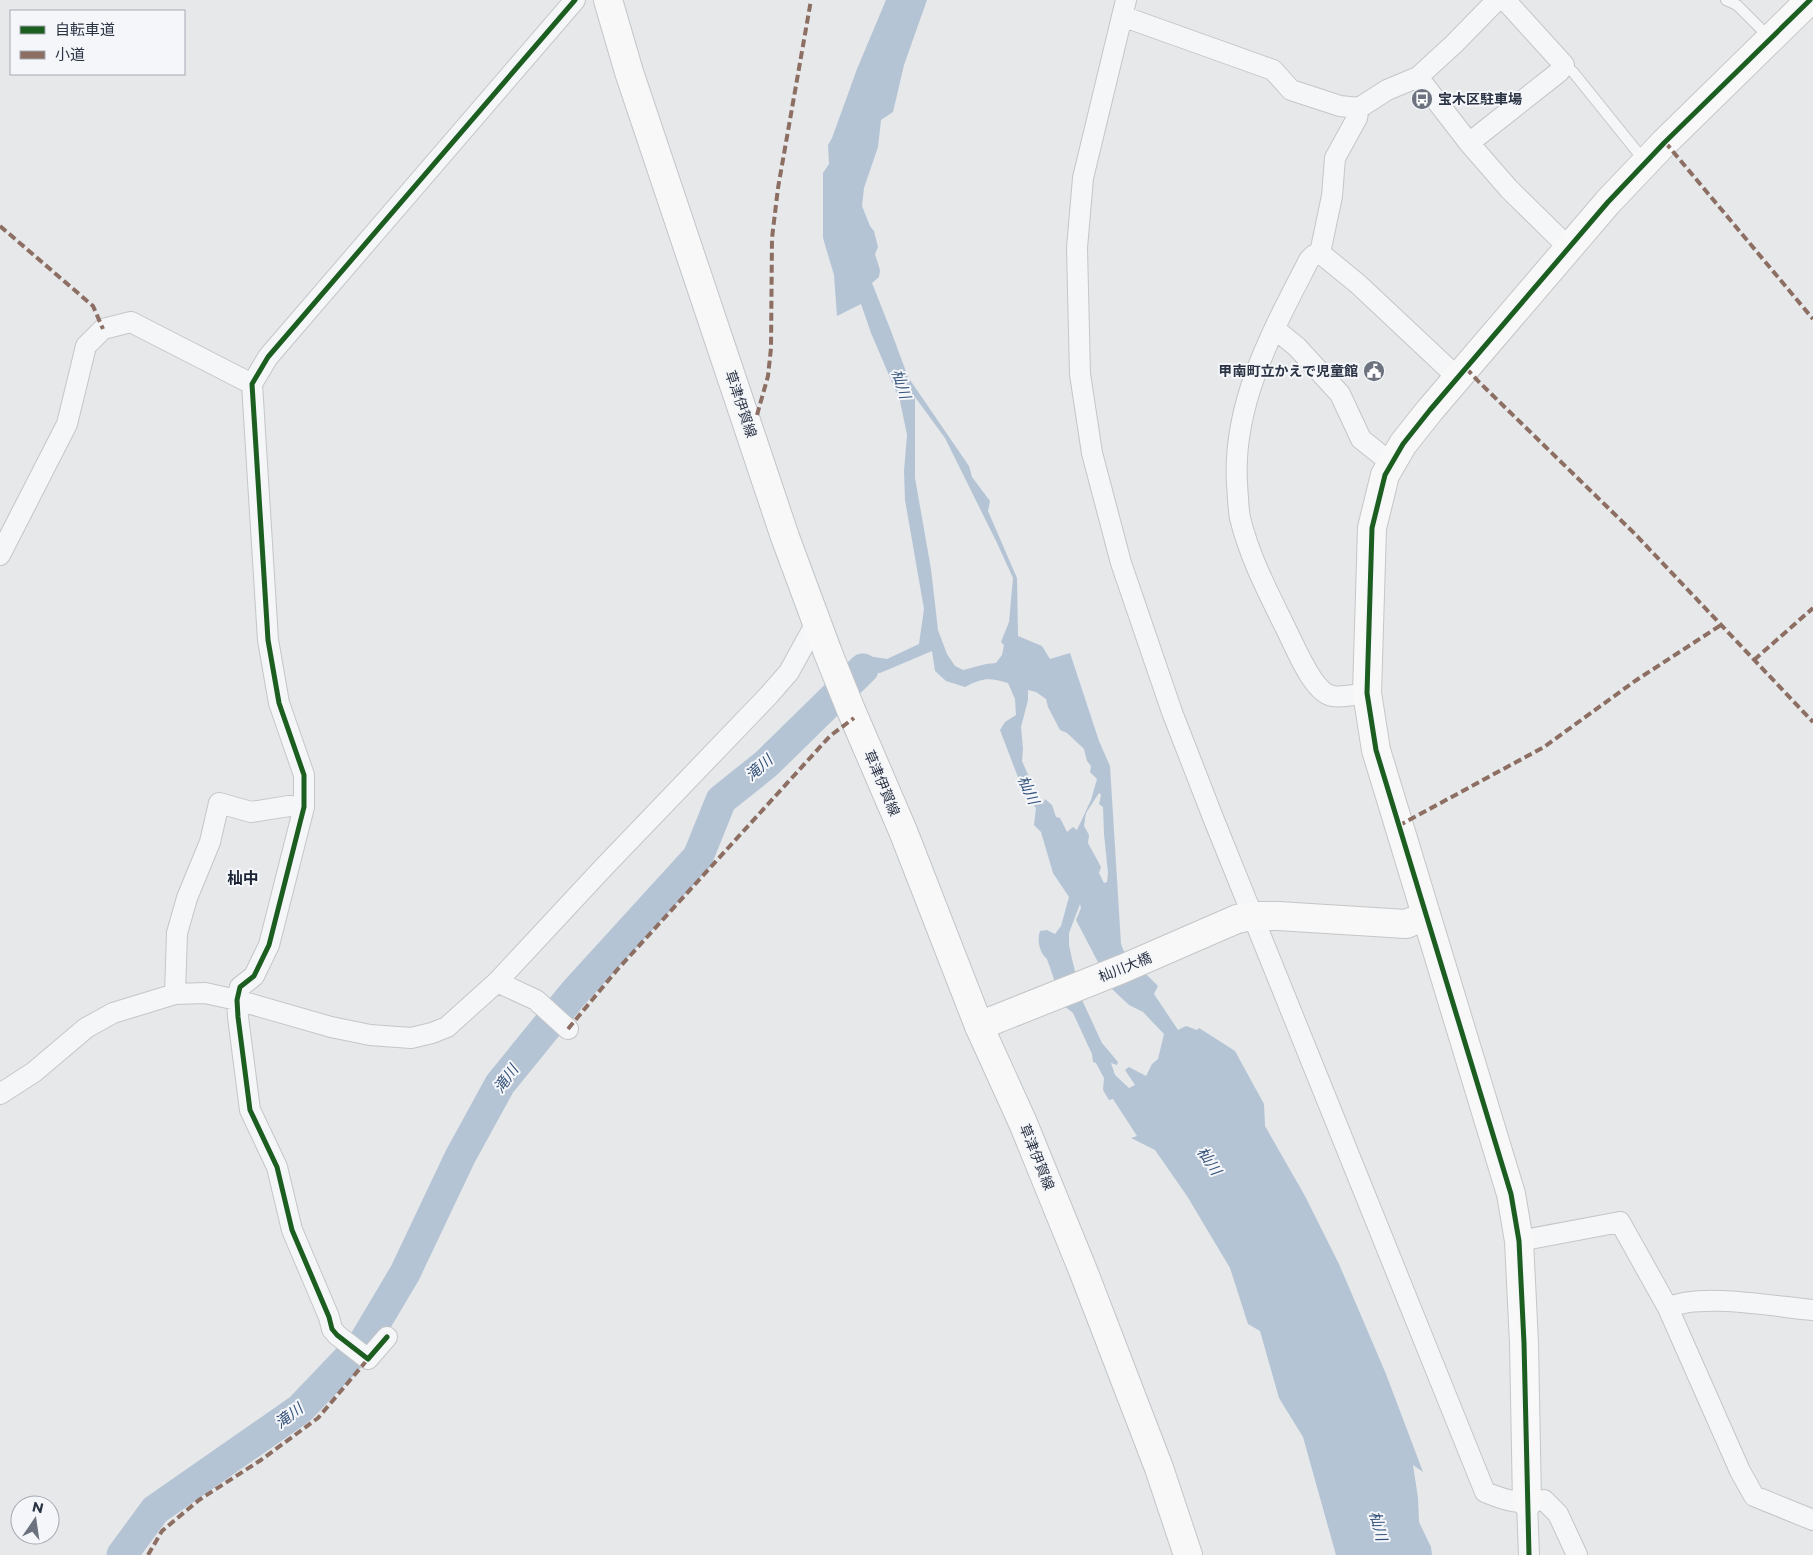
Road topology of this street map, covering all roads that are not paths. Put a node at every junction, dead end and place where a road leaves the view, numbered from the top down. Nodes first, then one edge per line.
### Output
1 (575, 0) edge
2 (608, 0) edge
3 (1497, 0) edge
4 (1505, 0) edge
5 (1726, 0) edge
6 (1810, 0) edge
7 (1124, 8) edge
8 (1762, 30) dead end
9 (1564, 65) junction
10 (1418, 76) junction
11 (1359, 108) junction
12 (1469, 143) junction
13 (1639, 154) dead end
14 (1569, 248) junction
15 (1320, 253) junction
16 (1275, 329) junction
17 (1458, 378) junction
18 (252, 384) junction
19 (1391, 463) junction
20 (0, 555) edge
21 (817, 621) junction
22 (1367, 693) junction
23 (304, 806) junction
24 (1426, 916) junction
25 (1244, 918) junction
26 (497, 982) junction
27 (175, 994) junction
28 (237, 1000) junction
29 (565, 1026) dead end
30 (979, 1026) junction
31 (0, 1094) edge
32 (1519, 1241) junction
33 (1668, 1308) junction
34 (1813, 1310) edge
35 (387, 1337) dead end
36 (1527, 1503) junction
37 (1813, 1520) edge
38 (1188, 1555) edge
39 (1529, 1555) edge
40 (1577, 1555) edge

1 - 18 street
2 - 21 street, 草津伊賀線
3 - 10 street
4 - 9 street
5 - 8 lane
6 - 14 street
7 - 11 street
7 - 25 street
9 - 12 street
9 - 13 lane
10 - 11 street
10 - 12 street
11 - 15 street
12 - 14 street
14 - 17 street
15 - 16 street
15 - 17 street
16 - 19 street
16 - 22 street
17 - 19 street
18 - 20 street
18 - 23 street
19 - 22 street
21 - 26 street
21 - 30 street, 草津伊賀線
22 - 24 street
23 - 27 street
23 - 28 street
24 - 25 street
24 - 32 street
25 - 30 street, 杣川大橋
25 - 36 street
26 - 28 street
26 - 29 street
27 - 28 street
27 - 31 street
28 - 35 street
30 - 38 street, 草津伊賀線
32 - 33 street
32 - 36 street
33 - 34 street
33 - 37 street
36 - 39 street
36 - 40 street

